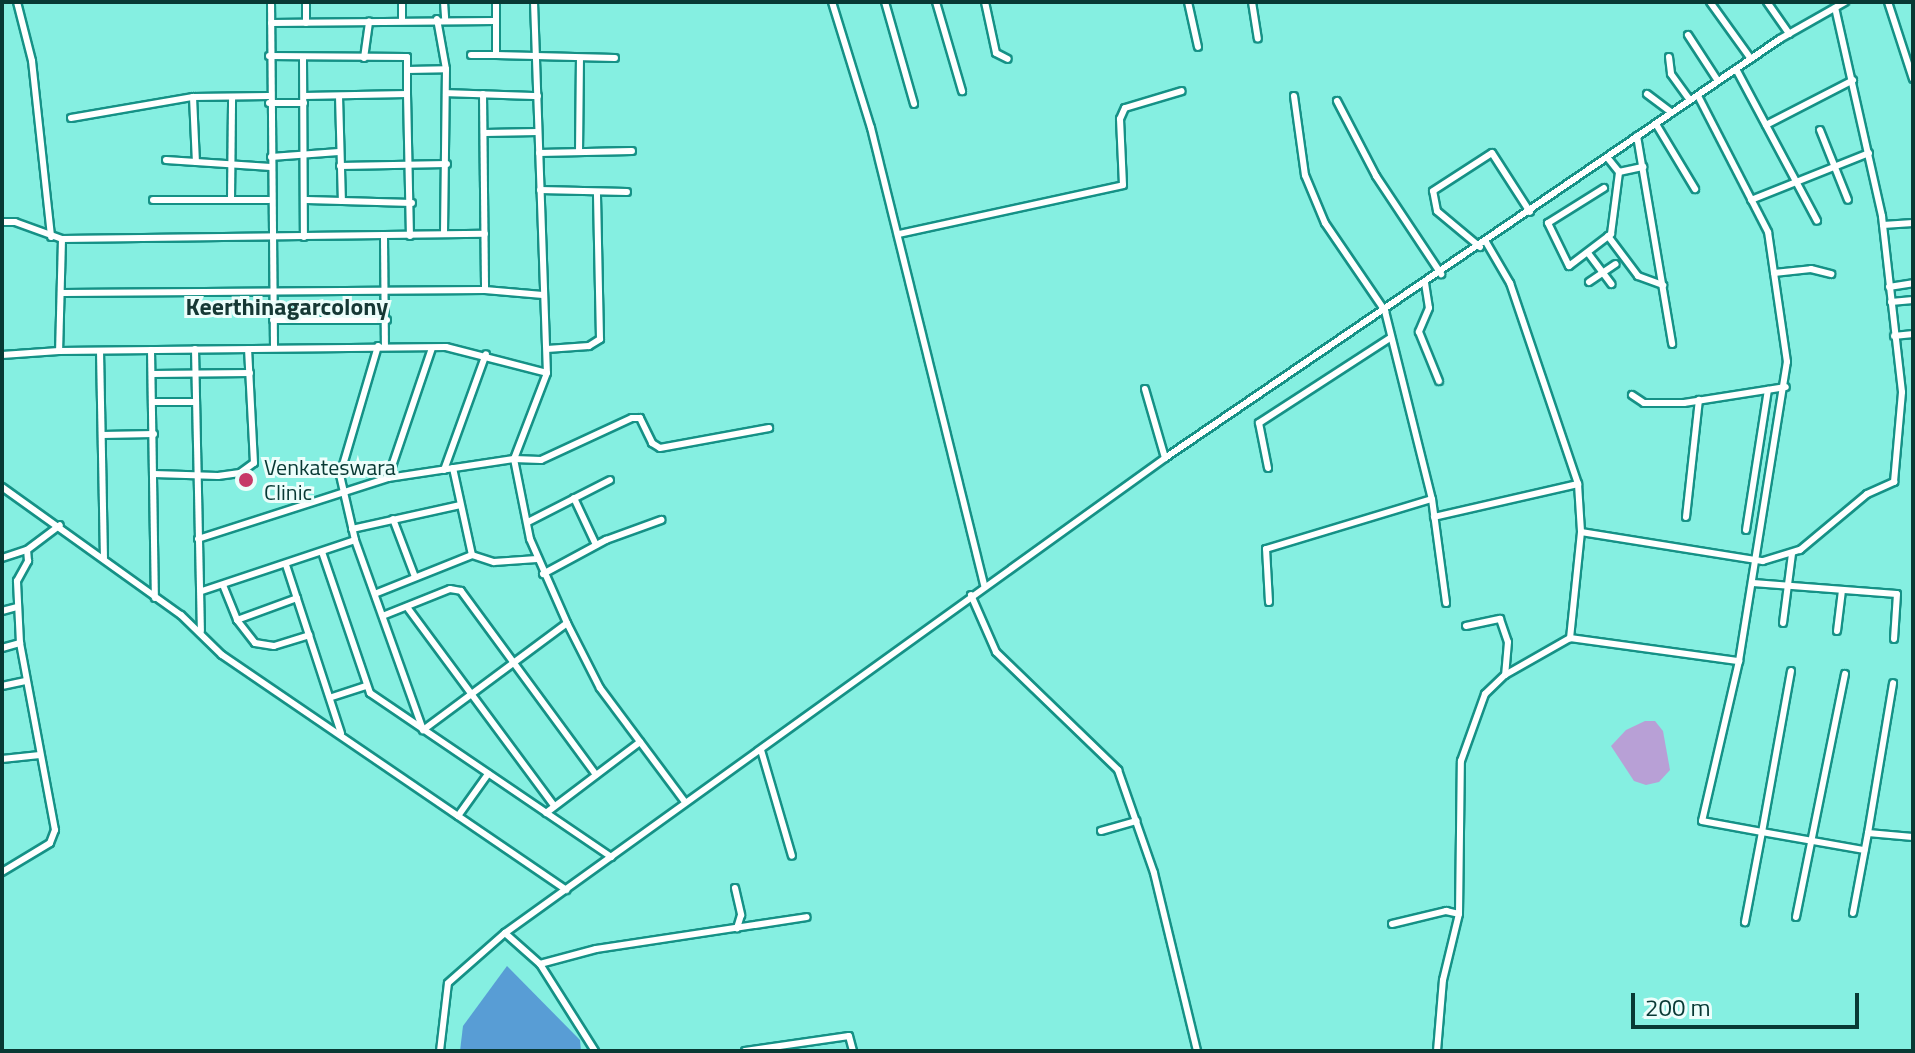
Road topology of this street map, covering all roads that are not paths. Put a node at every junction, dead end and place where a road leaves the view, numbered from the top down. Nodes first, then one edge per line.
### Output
1 (17, 2) edge
2 (271, 2) edge
3 (306, 2) edge
4 (402, 2) edge
5 (444, 2) edge
6 (496, 2) edge
7 (534, 2) edge
8 (832, 2) edge
9 (885, 2) edge
10 (936, 2) edge
11 (985, 2) edge
12 (1188, 2) edge
13 (1252, 2) edge
14 (1710, 2) edge
15 (1767, 2) edge
16 (1845, 2) edge
17 (1888, 2) edge
18 (1836, 6) edge
19 (441, 18) junction
20 (402, 19) junction
21 (369, 21) junction
22 (495, 21) junction
23 (271, 23) junction
24 (306, 23) junction
25 (1789, 34) junction
26 (1688, 35) dead end
27 (1258, 39) dead end
28 (1198, 47) dead end
29 (471, 55) dead end
30 (496, 55) junction
31 (269, 56) junction
32 (539, 57) junction
33 (1669, 57) dead end
34 (364, 58) junction
35 (580, 58) junction
36 (615, 58) dead end
37 (303, 59) junction
38 (1008, 59) dead end
39 (1751, 59) junction
40 (446, 69) junction
41 (1736, 69) junction
42 (407, 70) junction
43 (1913, 79) edge
44 (1853, 80) junction
45 (1718, 81) junction
46 (962, 91) dead end
47 (1182, 91) dead end
48 (446, 93) junction
49 (407, 94) junction
50 (483, 94) junction
51 (1647, 94) dead end
52 (339, 96) junction
53 (538, 96) junction
54 (1294, 96) dead end
55 (1698, 96) junction
56 (193, 97) junction
57 (232, 97) junction
58 (304, 99) junction
59 (269, 100) junction
60 (1690, 100) junction
61 (1337, 101) dead end
62 (914, 104) dead end
63 (1672, 113) junction
64 (71, 118) dead end
65 (1656, 124) junction
66 (1766, 125) junction
67 (1820, 130) dead end
68 (538, 132) junction
69 (485, 133) junction
70 (1637, 136) junction
71 (632, 151) dead end
72 (339, 152) junction
73 (579, 152) junction
74 (539, 153) junction
75 (1869, 153) junction
76 (304, 155) junction
77 (271, 157) junction
78 (1607, 157) junction
79 (166, 160) dead end
80 (196, 162) junction
81 (233, 164) junction
82 (412, 164) junction
83 (447, 164) junction
84 (1833, 164) junction
85 (340, 166) junction
86 (271, 167) junction
87 (1643, 167) junction
88 (1619, 172) junction
89 (1795, 178) junction
90 (1604, 188) dead end
91 (1695, 189) dead end
92 (540, 190) junction
93 (597, 192) junction
94 (627, 192) dead end
95 (153, 200) dead end
96 (231, 200) junction
97 (269, 200) junction
98 (307, 200) junction
99 (1751, 200) junction
100 (1848, 200) dead end
101 (342, 201) junction
102 (412, 203) junction
103 (1530, 212) junction
104 (1817, 221) dead end
105 (2, 222) edge
106 (1913, 223) edge
107 (1883, 225) junction
108 (444, 234) junction
109 (485, 234) junction
110 (899, 234) junction
111 (410, 236) junction
112 (1608, 236) junction
113 (51, 237) junction
114 (304, 237) junction
115 (384, 237) junction
116 (271, 238) junction
117 (62, 239) junction
118 (1483, 244) junction
119 (1588, 253) junction
120 (1616, 264) dead end
121 (1602, 272) junction
122 (1774, 273) junction
123 (1441, 274) junction
124 (1831, 274) dead end
125 (1589, 282) dead end
126 (1425, 283) junction
127 (1913, 283) edge
128 (1611, 284) dead end
129 (1663, 285) junction
130 (1889, 287) junction
131 (272, 290) junction
132 (485, 290) junction
133 (63, 293) junction
134 (387, 293) junction
135 (543, 295) junction
136 (1913, 300) edge
137 (1891, 302) junction
138 (1385, 311) junction
139 (273, 320) junction
140 (387, 320) junction
141 (1913, 334) edge
142 (1894, 336) junction
143 (1390, 338) junction
144 (1672, 344) dead end
145 (382, 345) junction
146 (274, 348) junction
147 (432, 348) junction
148 (195, 349) junction
149 (248, 349) junction
150 (547, 349) junction
151 (151, 350) junction
152 (59, 351) junction
153 (100, 351) junction
154 (486, 354) junction
155 (2, 355) edge
156 (250, 373) junction
157 (547, 373) junction
158 (152, 374) junction
159 (196, 375) junction
160 (1439, 381) dead end
161 (1786, 387) junction
162 (1145, 389) dead end
163 (1768, 390) junction
164 (1632, 395) dead end
165 (1699, 400) junction
166 (153, 402) junction
167 (196, 402) junction
168 (769, 428) dead end
169 (154, 434) junction
170 (102, 435) junction
171 (1165, 458) junction
172 (514, 459) junction
173 (453, 468) junction
174 (1268, 468) dead end
175 (444, 470) junction
176 (154, 474) junction
177 (200, 477) junction
178 (388, 478) junction
179 (610, 480) dead end
180 (1578, 484) junction
181 (2, 487) edge
182 (344, 489) junction
183 (574, 498) junction
184 (1432, 499) junction
185 (460, 505) junction
186 (1434, 517) junction
187 (1686, 517) dead end
188 (393, 519) junction
189 (661, 520) dead end
190 (528, 522) junction
191 (60, 525) junction
192 (352, 529) junction
193 (1746, 530) dead end
194 (1581, 532) junction
195 (198, 539) junction
196 (355, 540) junction
197 (596, 545) junction
198 (27, 550) junction
199 (322, 552) junction
200 (1792, 554) junction
201 (472, 555) junction
202 (1755, 556) junction
203 (2, 558) edge
204 (104, 558) junction
205 (537, 559) junction
206 (286, 565) junction
207 (543, 574) junction
208 (415, 577) junction
209 (1753, 583) junction
210 (223, 585) junction
211 (984, 586) junction
212 (1787, 586) junction
213 (1842, 590) junction
214 (202, 591) junction
215 (377, 593) junction
216 (971, 595) junction
217 (155, 598) junction
218 (297, 598) junction
219 (1269, 602) dead end
220 (1446, 603) dead end
221 (17, 607) junction
222 (407, 607) junction
223 (2, 611) edge
224 (385, 615) junction
225 (237, 620) junction
226 (567, 623) junction
227 (1783, 623) dead end
228 (1466, 626) dead end
229 (201, 631) junction
230 (1837, 631) dead end
231 (309, 635) junction
232 (1570, 638) junction
233 (1894, 639) dead end
234 (20, 643) junction
235 (2, 648) edge
236 (1739, 661) junction
237 (515, 662) junction
238 (1791, 671) dead end
239 (1845, 674) dead end
240 (1505, 675) junction
241 (25, 681) junction
242 (1893, 683) dead end
243 (2, 686) edge
244 (366, 686) junction
245 (472, 695) junction
246 (332, 697) junction
247 (423, 730) junction
248 (341, 733) junction
249 (640, 742) junction
250 (761, 750) junction
251 (40, 755) junction
252 (2, 759) edge
253 (488, 774) junction
254 (596, 775) junction
255 (685, 802) junction
256 (554, 806) junction
257 (546, 813) junction
258 (458, 816) junction
259 (1137, 821) junction
260 (1101, 831) dead end
261 (1762, 832) junction
262 (1868, 833) junction
263 (1913, 837) edge
264 (1813, 839) junction
265 (1864, 850) junction
266 (792, 856) dead end
267 (611, 857) junction
268 (2, 872) edge
269 (735, 888) dead end
270 (567, 890) junction
271 (1853, 913) dead end
272 (1459, 914) junction
273 (807, 917) dead end
274 (1796, 917) dead end
275 (1745, 922) dead end
276 (1392, 924) dead end
277 (737, 928) junction
278 (505, 933) junction
279 (540, 964) junction
280 (801, 1047) edge
281 (440, 1051) edge
282 (595, 1051) edge
283 (748, 1051) edge
284 (853, 1051) edge
285 (1197, 1051) edge
286 (1437, 1051) edge

1 - 113 street
2 - 23 street
3 - 24 street
4 - 20 street
5 - 19 street
6 - 22 street
7 - 32 street
8 - 110 street
9 - 62 street
10 - 46 street
11 - 38 street
12 - 28 street
13 - 27 street
14 - 39 street
15 - 25 street
16 - 18 street
17 - 43 street
18 - 25 street
18 - 44 street
19 - 20 street
19 - 22 street
19 - 40 street
20 - 21 street
21 - 24 street
21 - 34 street
22 - 30 street
23 - 24 street
23 - 31 street
25 - 39 street
26 - 45 street
29 - 30 street
30 - 32 street
31 - 37 street
31 - 59 street
32 - 35 street
32 - 53 street
33 - 60 street
34 - 37 street
34 - 42 street
35 - 36 street
35 - 73 street
37 - 58 street
39 - 41 street
40 - 42 street
40 - 48 street
41 - 45 street
41 - 66 street
42 - 49 street
44 - 66 street
44 - 75 street
45 - 55 street
47 - 110 street
48 - 50 street
48 - 83 street
49 - 52 street
49 - 82 street
50 - 53 street
50 - 69 street
51 - 63 street
52 - 58 street
52 - 72 street
53 - 68 street
54 - 138 street
55 - 60 street
55 - 99 street
56 - 57 street
56 - 64 street
56 - 80 street
57 - 59 street
57 - 81 street
58 - 59 street
58 - 76 street
59 - 77 street
60 - 63 street
61 - 123 street
63 - 65 street
65 - 70 street
65 - 91 street
66 - 89 street
67 - 84 street
68 - 69 street
68 - 74 street
69 - 109 street
70 - 78 street
70 - 87 street
71 - 73 street
72 - 76 street
72 - 85 street
73 - 74 street
74 - 92 street
75 - 84 street
75 - 107 street
76 - 77 street
76 - 98 street
77 - 86 street
78 - 88 street
78 - 103 street
79 - 80 street
80 - 81 street
81 - 86 street
81 - 96 street
82 - 83 street
82 - 85 street
82 - 102 street
83 - 108 street
84 - 89 street
84 - 100 street
85 - 101 street
86 - 97 street
87 - 88 street
87 - 129 street
88 - 112 street
89 - 99 street
89 - 104 street
90 - 119 street
92 - 93 street
92 - 135 street
93 - 94 street
93 - 150 street
95 - 96 street
96 - 97 street
97 - 116 street
98 - 101 street
98 - 114 street
99 - 122 street
101 - 102 street
102 - 111 street
103 - 118 street
103 - 118 street
105 - 113 street
106 - 107 street
107 - 130 street
108 - 109 street
108 - 111 street
109 - 132 street
110 - 211 street
111 - 115 street
112 - 119 street
112 - 129 street
113 - 117 street
114 - 115 street
114 - 116 street
115 - 134 street
116 - 117 street
116 - 131 street
117 - 133 street
118 - 123 street
118 - 180 street
119 - 121 street
120 - 121 street
121 - 125 street
121 - 128 street
122 - 124 street
122 - 161 street
123 - 126 street
126 - 138 street
126 - 160 street
127 - 130 street
129 - 144 street
130 - 137 street
131 - 133 street
131 - 134 street
131 - 139 street
132 - 134 street
132 - 135 street
133 - 152 street
134 - 140 street
135 - 150 street
136 - 137 street
137 - 142 street
138 - 143 street
138 - 171 street
139 - 140 street
139 - 146 street
140 - 145 street
141 - 142 street
142 - 200 street
143 - 174 street
143 - 184 street
145 - 146 street
145 - 147 street
145 - 182 street
146 - 149 street
147 - 154 street
147 - 178 street
148 - 149 street
148 - 151 street
148 - 159 street
149 - 156 street
150 - 157 street
151 - 153 street
151 - 158 street
152 - 153 street
152 - 155 street
153 - 170 street
154 - 157 street
154 - 175 street
156 - 159 street
156 - 177 street
157 - 172 street
158 - 159 street
158 - 166 street
159 - 167 street
161 - 163 street
161 - 202 street
162 - 171 street
163 - 165 street
163 - 193 street
164 - 165 street
165 - 187 street
166 - 167 street
166 - 169 street
167 - 177 street
168 - 172 street
169 - 170 street
169 - 176 street
170 - 204 street
171 - 211 street
172 - 173 street
172 - 190 street
173 - 175 street
173 - 185 street
175 - 178 street
176 - 177 street
176 - 217 street
177 - 195 street
178 - 182 street
179 - 183 street
180 - 186 street
180 - 194 street
181 - 191 street
182 - 192 street
182 - 195 street
183 - 190 street
183 - 197 street
184 - 186 street
184 - 219 street
185 - 188 street
185 - 201 street
186 - 220 street
188 - 192 street
188 - 208 street
189 - 197 street
190 - 205 street
191 - 198 street
191 - 204 street
192 - 196 street
194 - 202 street
194 - 232 street
195 - 214 street
196 - 199 street
196 - 215 street
197 - 207 street
198 - 203 street
198 - 221 street
199 - 206 street
199 - 244 street
200 - 202 street
200 - 212 street
201 - 205 street
201 - 208 street
202 - 209 street
204 - 217 street
205 - 207 street
206 - 210 street
206 - 218 street
207 - 226 street
208 - 215 street
209 - 212 street
209 - 236 street
210 - 214 street
210 - 225 street
211 - 216 street
212 - 213 street
212 - 227 street
213 - 230 street
213 - 233 street
214 - 229 street
215 - 224 street
216 - 250 street
216 - 259 street
217 - 229 street
218 - 225 street
218 - 231 street
221 - 223 street
221 - 234 street
222 - 224 street
222 - 237 street
222 - 245 street
224 - 247 street
225 - 231 street
226 - 237 street
226 - 249 street
228 - 240 street
229 - 248 street
231 - 246 street
232 - 236 street
232 - 240 street
234 - 235 street
234 - 241 street
236 - 261 street
237 - 245 street
237 - 254 street
238 - 261 street
239 - 264 street
240 - 272 street
241 - 243 street
241 - 251 street
242 - 262 street
244 - 246 street
244 - 247 street
245 - 247 street
245 - 256 street
246 - 248 street
247 - 253 street
248 - 258 street
249 - 254 street
249 - 255 street
250 - 255 street
250 - 266 street
251 - 252 street
251 - 268 street
253 - 257 street
253 - 258 street
254 - 256 street
255 - 267 street
256 - 257 street
257 - 267 street
258 - 270 street
259 - 260 street
259 - 285 street
261 - 264 street
261 - 275 street
262 - 263 street
262 - 265 street
264 - 265 street
264 - 274 street
265 - 271 street
267 - 270 street
269 - 277 street
270 - 278 street
272 - 276 street
272 - 286 street
273 - 277 street
277 - 279 street
278 - 279 street
278 - 281 street
279 - 282 street
280 - 283 street
280 - 284 street

